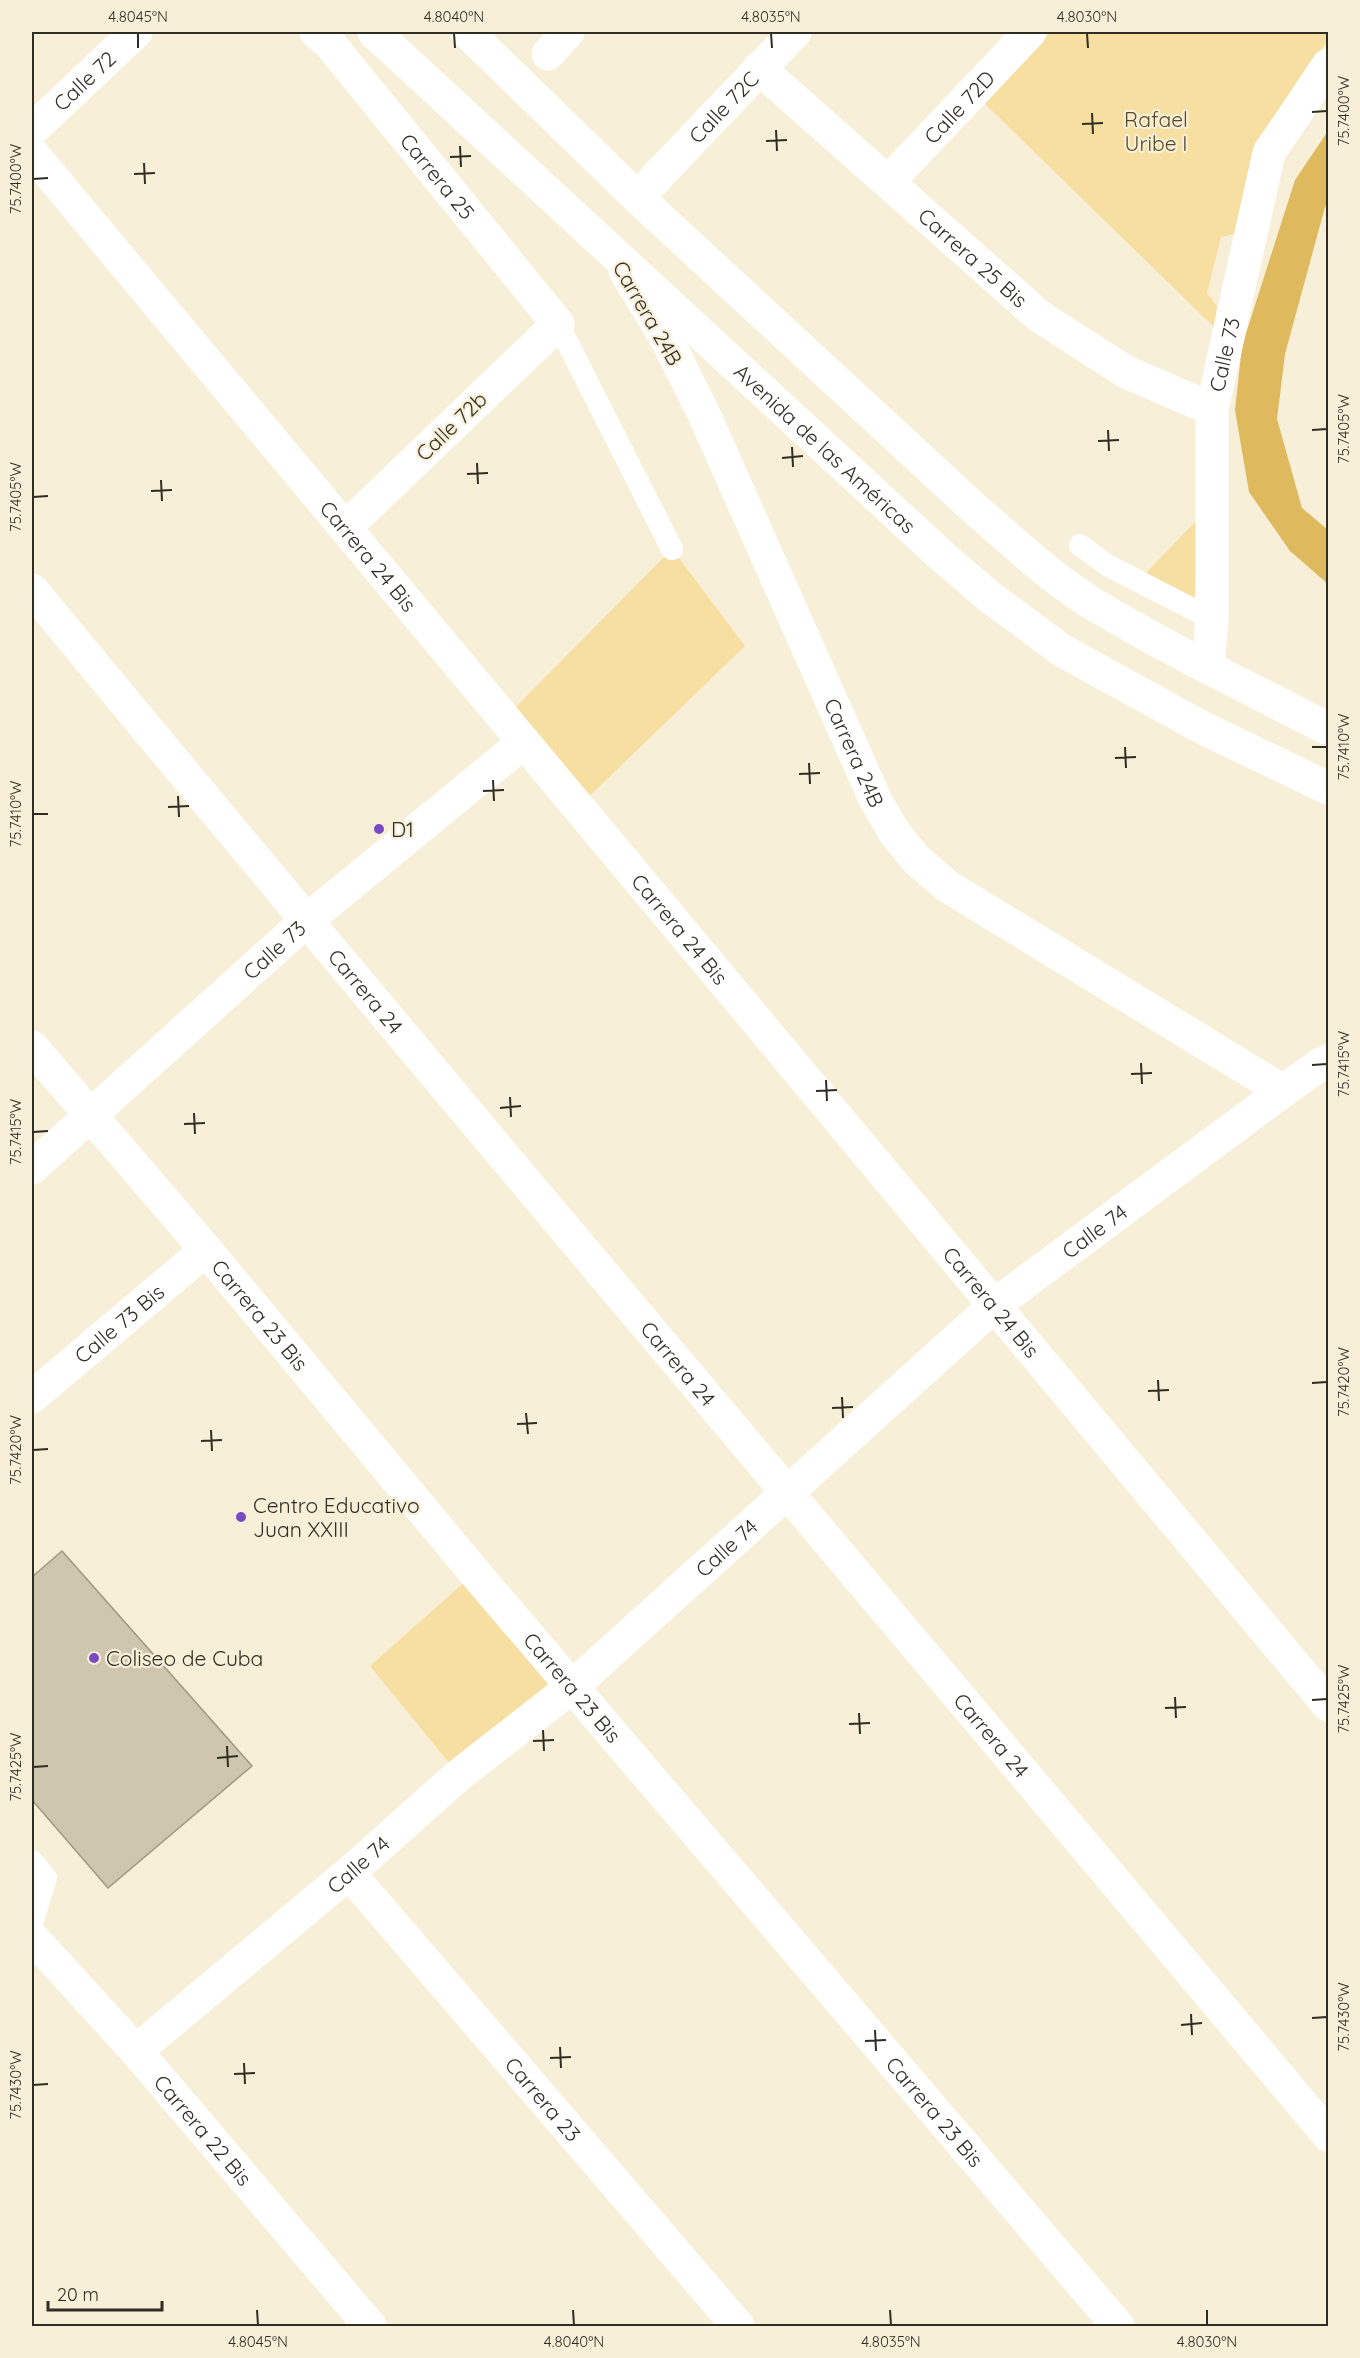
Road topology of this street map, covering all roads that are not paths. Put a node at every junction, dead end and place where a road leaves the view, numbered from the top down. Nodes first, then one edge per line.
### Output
1 (136, 32) edge
2 (316, 32) edge
3 (374, 32) edge
4 (466, 32) edge
5 (482, 32) edge
6 (795, 32) edge
7 (1030, 32) edge
8 (1329, 65) edge
9 (759, 68) junction
10 (522, 86) junction
11 (32, 130) edge
12 (32, 153) edge
13 (889, 181) junction
14 (651, 183) dead end
15 (611, 250) junction
16 (558, 324) junction
17 (1212, 409) junction
18 (345, 528) junction
19 (1080, 545) dead end
20 (672, 549) dead end
21 (32, 590) edge
22 (1212, 619) junction
23 (1208, 667) junction
24 (1325, 727) edge
25 (524, 742) junction
26 (1314, 782) edge
27 (306, 921) junction
28 (32, 1047) edge
29 (1325, 1062) edge
30 (1283, 1091) junction
31 (90, 1116) junction
32 (32, 1168) edge
33 (206, 1250) junction
34 (996, 1305) junction
35 (32, 1397) edge
36 (788, 1491) junction
37 (573, 1686) junction
38 (1329, 1705) edge
39 (32, 1861) edge
40 (349, 1873) junction
41 (32, 1923) edge
42 (32, 1937) edge
43 (136, 2051) junction
44 (1329, 2135) edge
45 (370, 2326) edge
46 (738, 2326) edge
47 (1118, 2326) edge

1 - 11 street, Calle 72
2 - 16 street, Carrera 25
3 - 15 street, Avenida de las Américas
4 - 10 street
5 - 10 lane
6 - 9 street, Calle 72C
7 - 13 street, Calle 72D
8 - 17 street, Calle 73
9 - 13 street, Carrera 25 Bis
9 - 14 street, Calle 72C
10 - 23 street
12 - 18 street, Carrera 24 Bis
13 - 17 street, Carrera 25 Bis
15 - 26 street, Avenida de las Américas
15 - 30 street, Carrera 24B
16 - 18 street, Calle 72b
16 - 20 lane
17 - 22 street, Calle 73
18 - 25 street, Carrera 24 Bis
19 - 22 lane
21 - 27 street, Carrera 24
22 - 23 street, Calle 73
23 - 24 street
25 - 27 street, Calle 73
25 - 34 street, Carrera 24 Bis
27 - 31 street, Calle 73
27 - 36 street, Carrera 24
28 - 31 street, Carrera 23 Bis
29 - 30 street, Calle 74
30 - 34 street, Calle 74
31 - 32 street, Calle 73
31 - 33 street, Carrera 23 Bis
33 - 35 street, Calle 73 Bis
33 - 37 street, Carrera 23 Bis
34 - 36 street, Calle 74
34 - 38 street, Carrera 24 Bis
36 - 37 street, Calle 74
36 - 44 street, Carrera 24
37 - 40 street, Calle 74
37 - 47 street, Carrera 23 Bis
39 - 41 lane
40 - 43 street, Calle 74
40 - 46 street, Carrera 23
42 - 43 street, Carrera 22 Bis
43 - 45 street, Carrera 22 Bis

